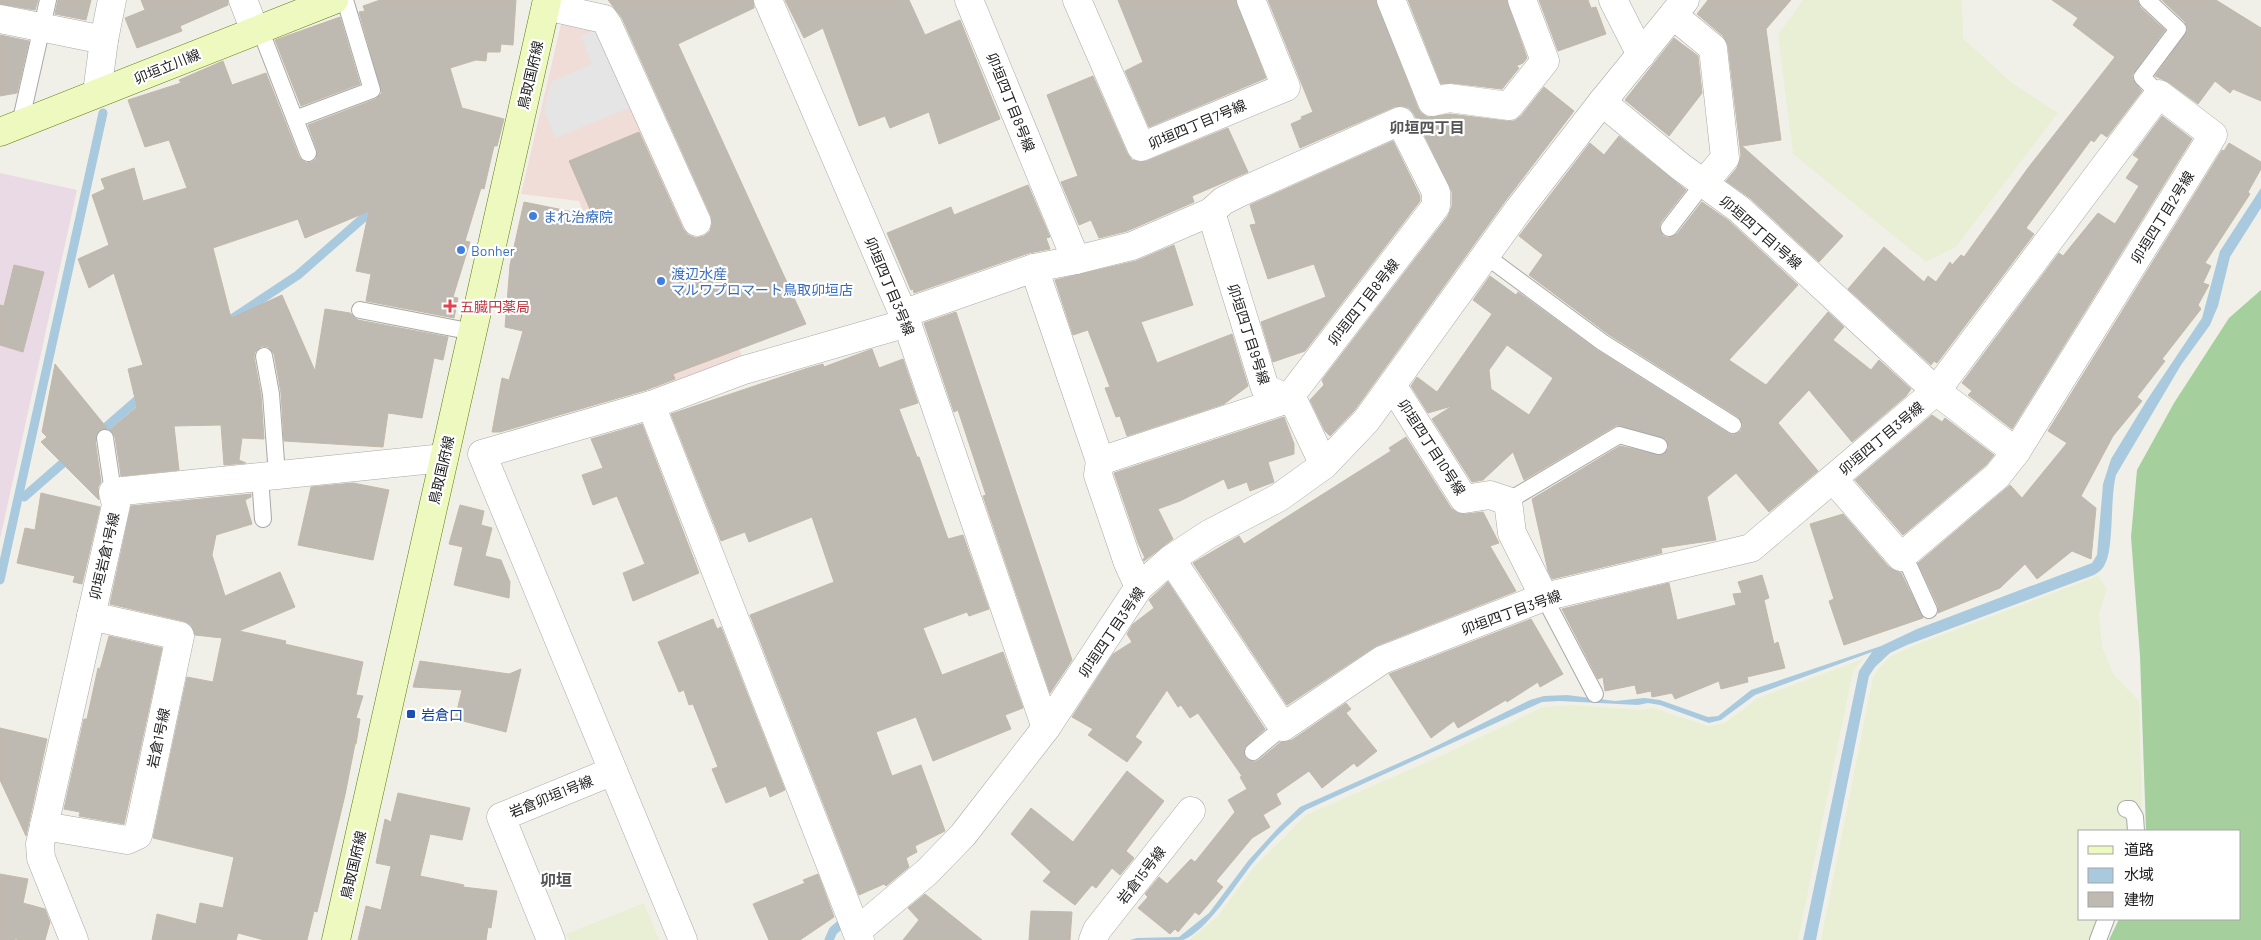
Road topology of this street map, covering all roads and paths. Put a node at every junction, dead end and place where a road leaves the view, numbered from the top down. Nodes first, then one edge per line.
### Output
1 (48, 0) edge
2 (112, 0) edge
3 (243, 0) edge
4 (334, 0) edge
5 (345, 0) edge
6 (768, 0) edge
7 (969, 0) edge
8 (1076, 0) edge
9 (1251, 0) edge
10 (1392, 0) edge
11 (1522, 0) edge
12 (1613, 0) edge
13 (2147, 0) edge
14 (546, 3) edge
15 (1679, 8) edge
16 (0, 19) edge
17 (42, 27) junction
18 (258, 30) junction
19 (104, 40) junction
20 (1640, 55) junction
21 (97, 93) junction
22 (2159, 94) junction
23 (1432, 102) junction
24 (1602, 102) junction
25 (295, 118) junction
26 (1400, 121) junction
27 (10, 128) edge
28 (308, 153) dead end
29 (1703, 184) junction
30 (1210, 212) junction
31 (696, 222) dead end
32 (1669, 228) dead end
33 (1486, 256) junction
34 (1076, 260) junction
35 (1034, 268) junction
36 (360, 310) dead end
37 (904, 318) junction
38 (473, 332) junction
39 (264, 356) dead end
40 (1392, 385) junction
41 (1936, 392) junction
42 (1288, 399) junction
43 (651, 405) junction
44 (1733, 426) dead end
45 (105, 438) dead end
46 (1659, 446) dead end
47 (2016, 452) junction
48 (444, 458) junction
49 (1100, 461) junction
50 (1324, 465) junction
51 (269, 476) junction
52 (1833, 479) junction
53 (113, 492) junction
54 (1508, 501) junction
55 (263, 519) dead end
56 (1901, 557) junction
57 (1171, 559) junction
58 (1140, 587) junction
59 (1544, 598) junction
60 (1929, 610) dead end
61 (91, 616) junction
62 (1595, 694) dead end
63 (1283, 727) junction
64 (1046, 728) junction
65 (1253, 752) dead end
66 (613, 771) junction
67 (2126, 809) dead end
68 (1191, 811) dead end
69 (44, 826) junction
70 (2136, 830) edge
71 (2106, 920) edge
72 (858, 935) edge
73 (74, 940) edge
74 (336, 940) edge
75 (550, 940) edge
76 (682, 940) edge
77 (1093, 940) edge
78 (2098, 940) edge

1 - 17 lane
2 - 19 street
3 - 18 street
4 - 18 main road, 卯垣立川線
5 - 25 lane
6 - 37 street, 卯垣四丁目3号線
7 - 34 street, 卯垣四丁目8号線
8 - 9 street, 卯垣四丁目7号線
10 - 23 street
11 - 23 street
12 - 20 street
13 - 22 lane
14 - 31 street
14 - 38 main road, 鳥取国府線
15 - 20 street
15 - 29 street
16 - 17 street
17 - 19 street
17 - 27 lane
18 - 21 main road, 卯垣立川線
18 - 25 lane
19 - 21 street
20 - 24 street
21 - 27 main road, 卯垣立川線
22 - 41 street
22 - 47 street, 卯垣四丁目2号線
23 - 26 street
24 - 29 street, 卯垣四丁目1号線
24 - 33 street
25 - 28 lane
26 - 30 street
26 - 42 street, 卯垣四丁目8号線
29 - 32 lane
29 - 41 street, 卯垣四丁目1号線
30 - 34 street
30 - 42 street, 卯垣四丁目9号線
33 - 40 street
33 - 44 lane
34 - 35 street
35 - 37 street
35 - 49 street
36 - 38 lane
37 - 43 street
37 - 64 street, 卯垣四丁目3号線
38 - 48 main road, 鳥取国府線
39 - 51 lane
40 - 50 street, 卯垣四丁目10号線
40 - 54 street, 卯垣四丁目10号線
41 - 47 street, 卯垣四丁目1号線
41 - 52 street, 卯垣四丁目3号線
42 - 49 street
42 - 50 street
43 - 66 street
43 - 72 street
45 - 53 lane
46 - 54 lane
47 - 56 street, 卯垣四丁目2号線
48 - 51 street, 卯垣岩倉1号線
48 - 74 main road, 鳥取国府線
49 - 58 street
50 - 57 street, 卯垣四丁目10号線
51 - 53 street, 卯垣岩倉1号線
51 - 55 lane
52 - 56 street
52 - 59 street, 卯垣四丁目3号線
53 - 61 street, 卯垣岩倉1号線
54 - 59 street
56 - 60 lane
57 - 58 street, 卯垣四丁目3号線
57 - 63 street
58 - 64 street, 卯垣四丁目3号線
59 - 62 lane
59 - 63 street, 卯垣四丁目3号線
61 - 69 street, 卯垣岩倉1号線
61 - 69 street, 岩倉1号線
63 - 65 lane
64 - 72 street
66 - 75 street, 岩倉卯垣1号線
66 - 76 street
67 - 70 lane
68 - 77 street, 岩倉15号線
69 - 73 street, 卯垣岩倉1号線
71 - 78 lane

